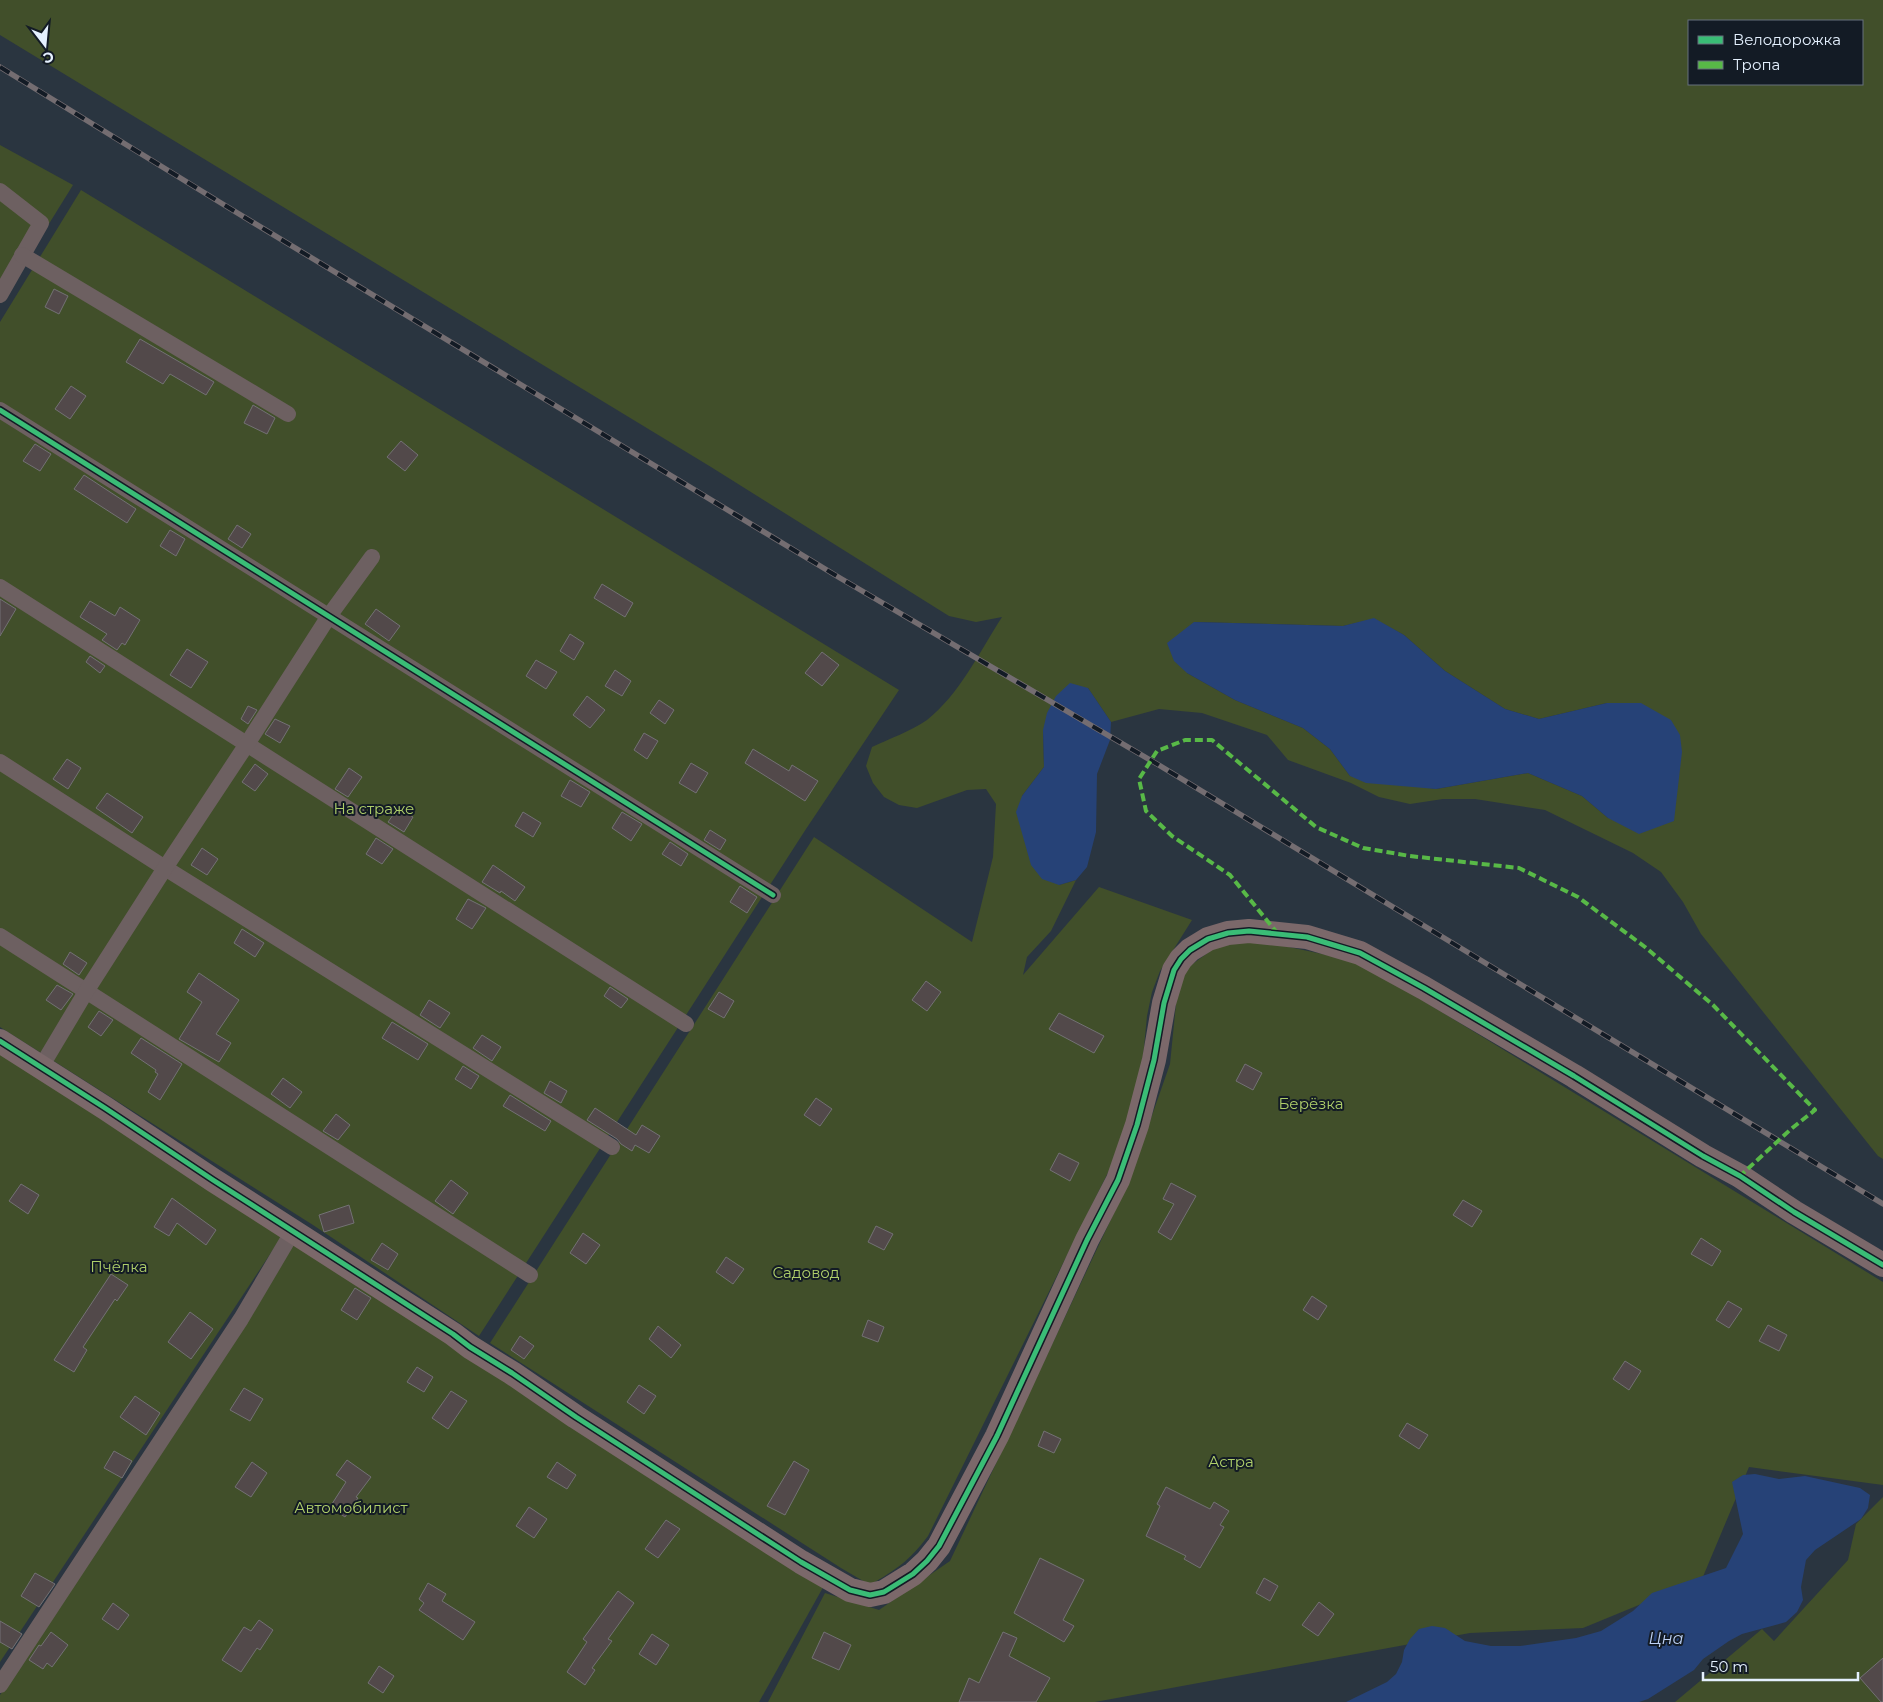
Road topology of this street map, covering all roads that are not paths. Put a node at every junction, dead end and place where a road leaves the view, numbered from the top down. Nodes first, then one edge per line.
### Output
1 (0, 191) edge
2 (22, 255) junction
3 (0, 294) edge
4 (0, 410) edge
5 (288, 414) dead end
6 (372, 557) dead end
7 (0, 587) edge
8 (329, 616) junction
9 (248, 744) junction
10 (0, 762) edge
11 (165, 868) junction
12 (773, 894) dead end
13 (0, 936) edge
14 (87, 990) junction
15 (686, 1024) dead end
16 (0, 1041) edge
17 (41, 1067) junction
18 (612, 1147) dead end
19 (293, 1231) junction
20 (1883, 1265) edge
21 (530, 1275) dead end
22 (0, 1685) edge

1 - 2 street
2 - 3 street
2 - 5 street
4 - 8 street
6 - 8 street
7 - 9 street
8 - 9 street
8 - 12 street
9 - 11 street
9 - 15 street
10 - 11 street
11 - 14 street
11 - 18 street
13 - 14 street
14 - 17 street
14 - 21 street
16 - 17 street
17 - 19 street
19 - 20 street
19 - 22 street

